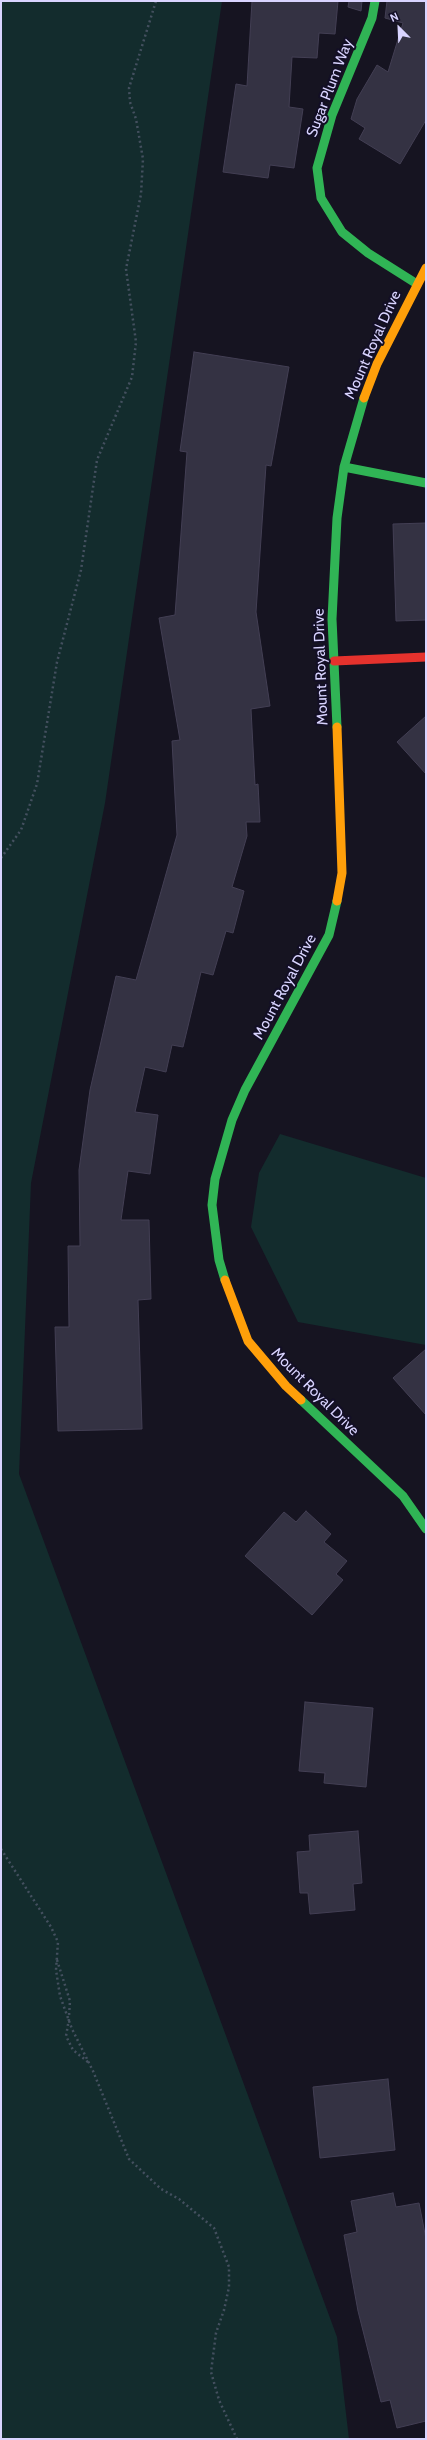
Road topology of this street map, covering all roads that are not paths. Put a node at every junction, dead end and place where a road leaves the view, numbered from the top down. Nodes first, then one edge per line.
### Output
1 (375, 1) edge
2 (426, 268) edge
3 (417, 284) junction
4 (344, 467) junction
5 (426, 483) edge
6 (426, 657) edge
7 (334, 661) junction
8 (426, 1529) edge

1 - 3 street, Sugar Plum Way
2 - 3 street, Mount Royal Drive
3 - 4 street, Mount Royal Drive
4 - 5 street
4 - 7 street, Mount Royal Drive
6 - 7 street
7 - 8 street, Mount Royal Drive

